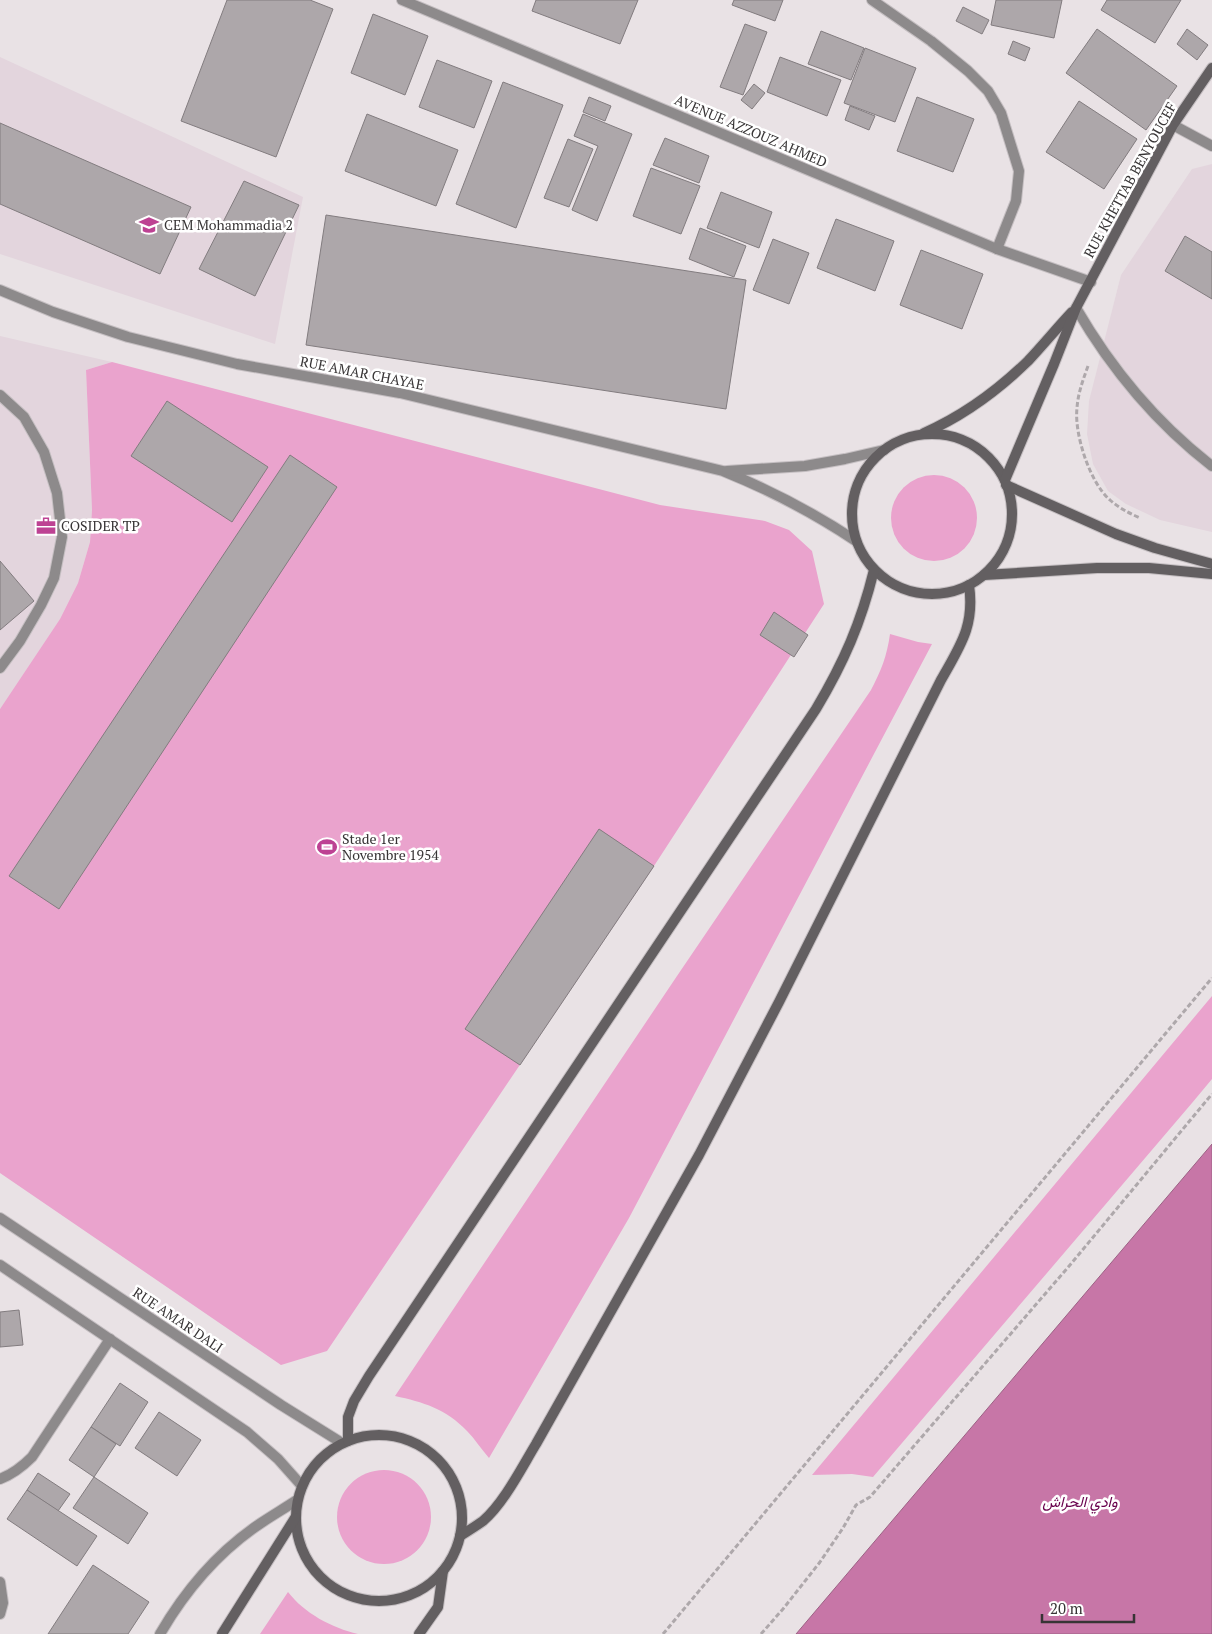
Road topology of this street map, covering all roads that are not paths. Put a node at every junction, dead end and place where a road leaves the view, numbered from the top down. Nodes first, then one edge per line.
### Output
1 (402, 0) edge
2 (872, 0) edge
3 (1212, 68) edge
4 (1173, 125) junction
5 (1212, 146) edge
6 (997, 249) junction
7 (1091, 282) junction
8 (0, 290) edge
9 (1076, 308) junction
10 (0, 395) edge
11 (917, 436) junction
12 (884, 450) junction
13 (1212, 466) edge
14 (723, 471) junction
15 (1005, 483) junction
16 (856, 541) junction
17 (1212, 564) edge
18 (874, 570) junction
19 (1212, 574) edge
20 (984, 575) junction
21 (969, 585) junction
22 (0, 668) edge
23 (0, 1218) edge
24 (0, 1265) edge
25 (110, 1339) junction
26 (345, 1442) junction
27 (0, 1479) edge
28 (302, 1486) junction
29 (297, 1500) junction
30 (295, 1518) junction
31 (460, 1536) junction
32 (443, 1571) junction
33 (0, 1582) edge
34 (0, 1614) edge
35 (160, 1634) edge
36 (222, 1634) edge
37 (419, 1634) edge

1 - 6 street, AVENUE AZZOUZ AHMED
2 - 6 street
3 - 4 main road, RUE KHETTAB BENYOUCEF
4 - 5 street
4 - 7 main road, RUE KHETTAB BENYOUCEF
6 - 7 street, AVENUE AZZOUZ AHMED
7 - 9 main road, RUE KHETTAB BENYOUCEF
8 - 14 street, RUE AMAR CHAYAE
9 - 11 main road, RUE KHETTAB BENYOUCEF
9 - 13 street
9 - 15 main road, RUE KHETTAB BENYOUCEF
10 - 22 street
11 - 12 main road
11 - 15 main road
12 - 14 street, RUE AMAR CHAYAE
12 - 16 main road
14 - 16 street, RUE AMAR CHAYAE
15 - 17 main road
15 - 20 main road
16 - 18 main road
18 - 21 main road
18 - 26 main road
19 - 20 main road
20 - 21 main road
21 - 31 main road
23 - 26 street, RUE AMAR DALI
24 - 25 street
25 - 27 street
25 - 28 street
26 - 28 main road
26 - 31 main road
28 - 29 main road
29 - 30 main road
29 - 35 street
30 - 32 main road
30 - 36 main road
31 - 32 main road
32 - 37 main road
33 - 34 street

